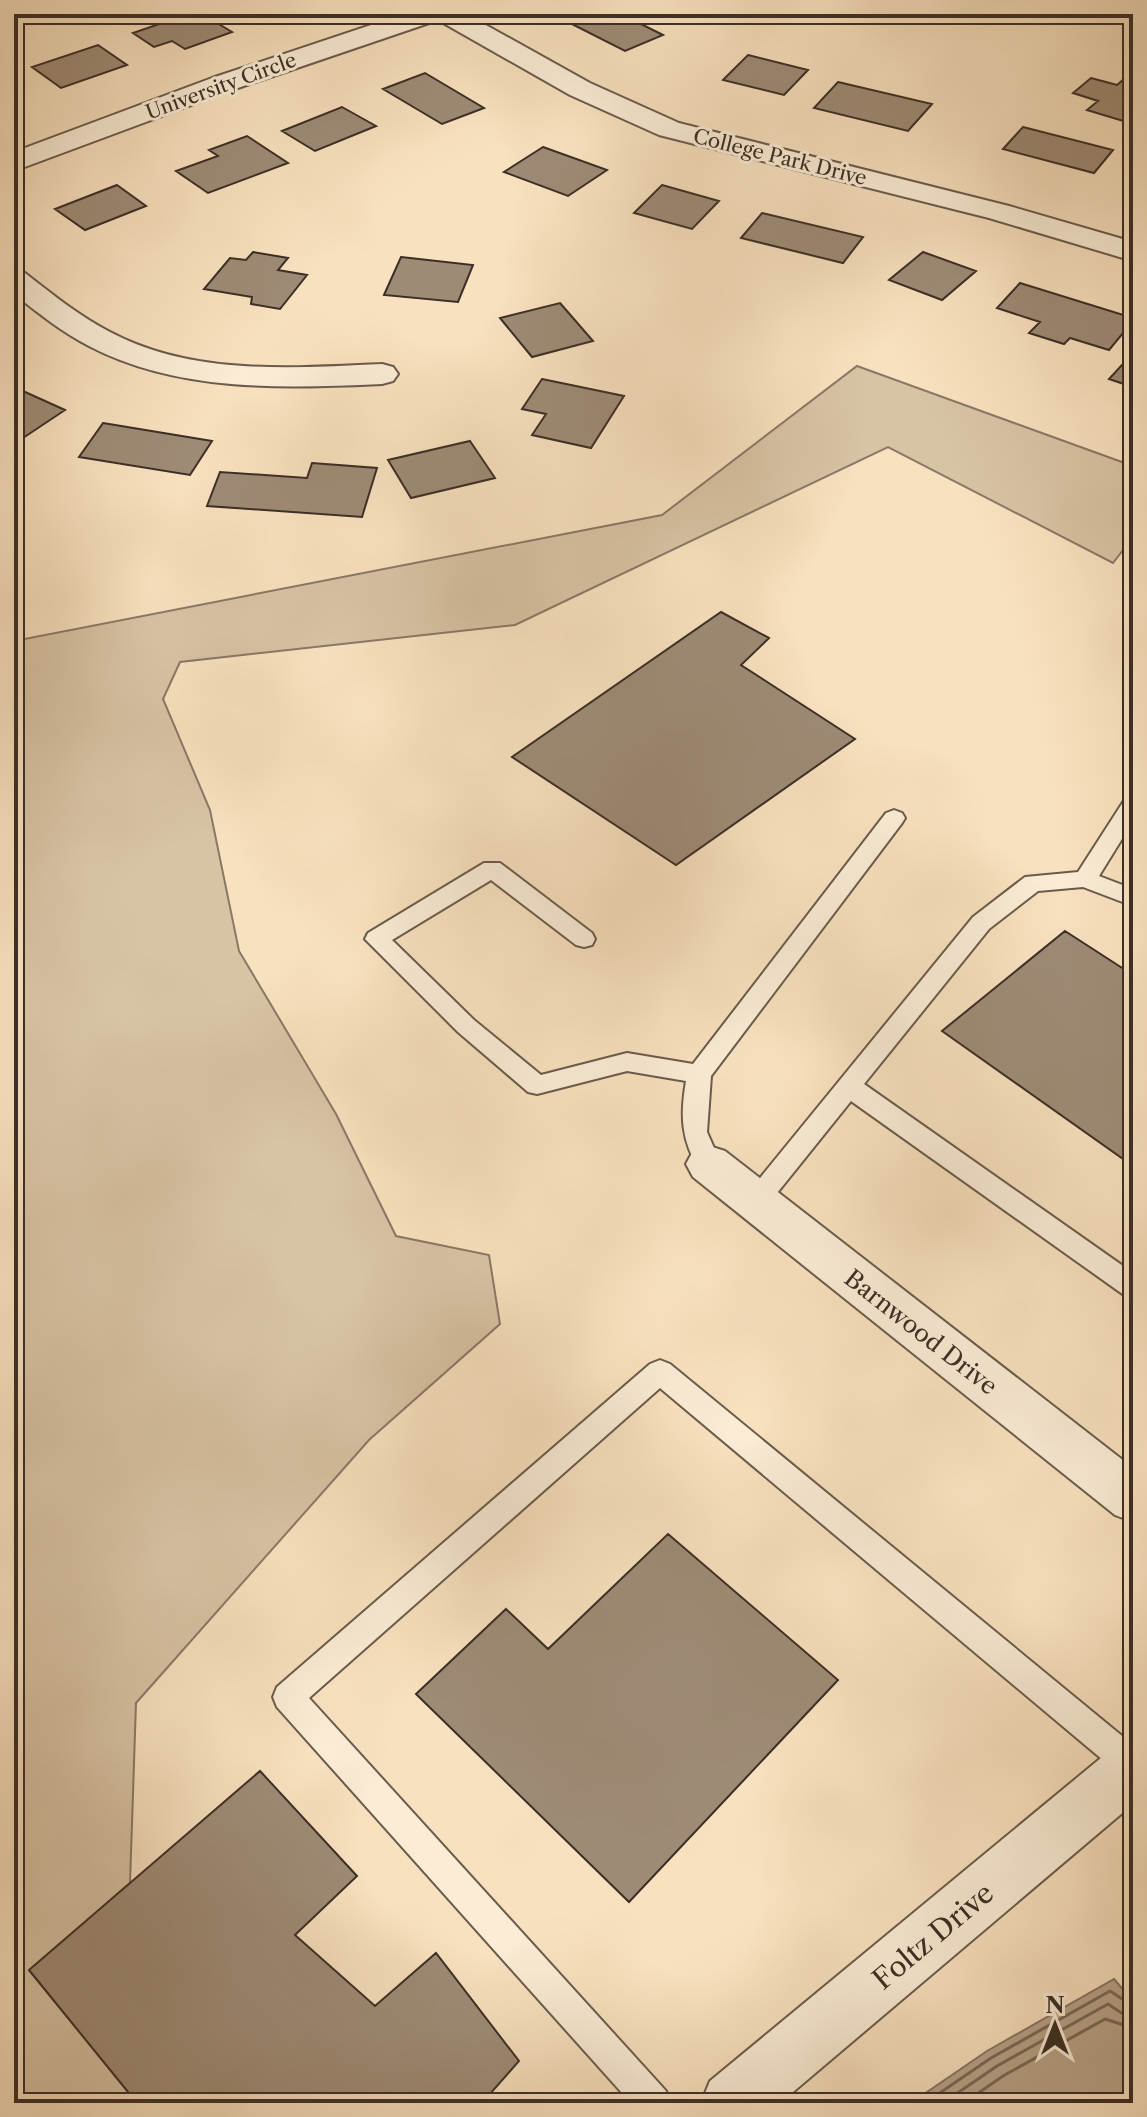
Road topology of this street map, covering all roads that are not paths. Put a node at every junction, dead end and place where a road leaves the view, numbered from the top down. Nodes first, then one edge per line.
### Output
1 (430, 14) edge
2 (447, 14) edge
3 (14, 162) edge
4 (1133, 252) edge
5 (14, 279) edge
6 (382, 374) dead end
7 (1133, 804) edge
8 (894, 818) dead end
9 (1085, 879) junction
10 (1133, 898) edge
11 (584, 939) dead end
12 (699, 1074) junction
13 (850, 1087) junction
14 (709, 1164) joint
15 (756, 1201) junction
16 (1133, 1287) edge
17 (1133, 1499) edge
18 (1133, 1767) edge
19 (654, 2103) edge
20 (732, 2103) edge

1 - 3 street, University Circle
2 - 4 street, College Park Drive
5 - 6 street
7 - 9 lane
8 - 12 lane
9 - 10 lane
9 - 13 lane
11 - 12 lane
12 - 14 lane
13 - 15 lane
13 - 16 lane
14 - 15 street, Barnwood Drive
15 - 17 street, Barnwood Drive
18 - 19 lane
18 - 20 street, Foltz Drive

